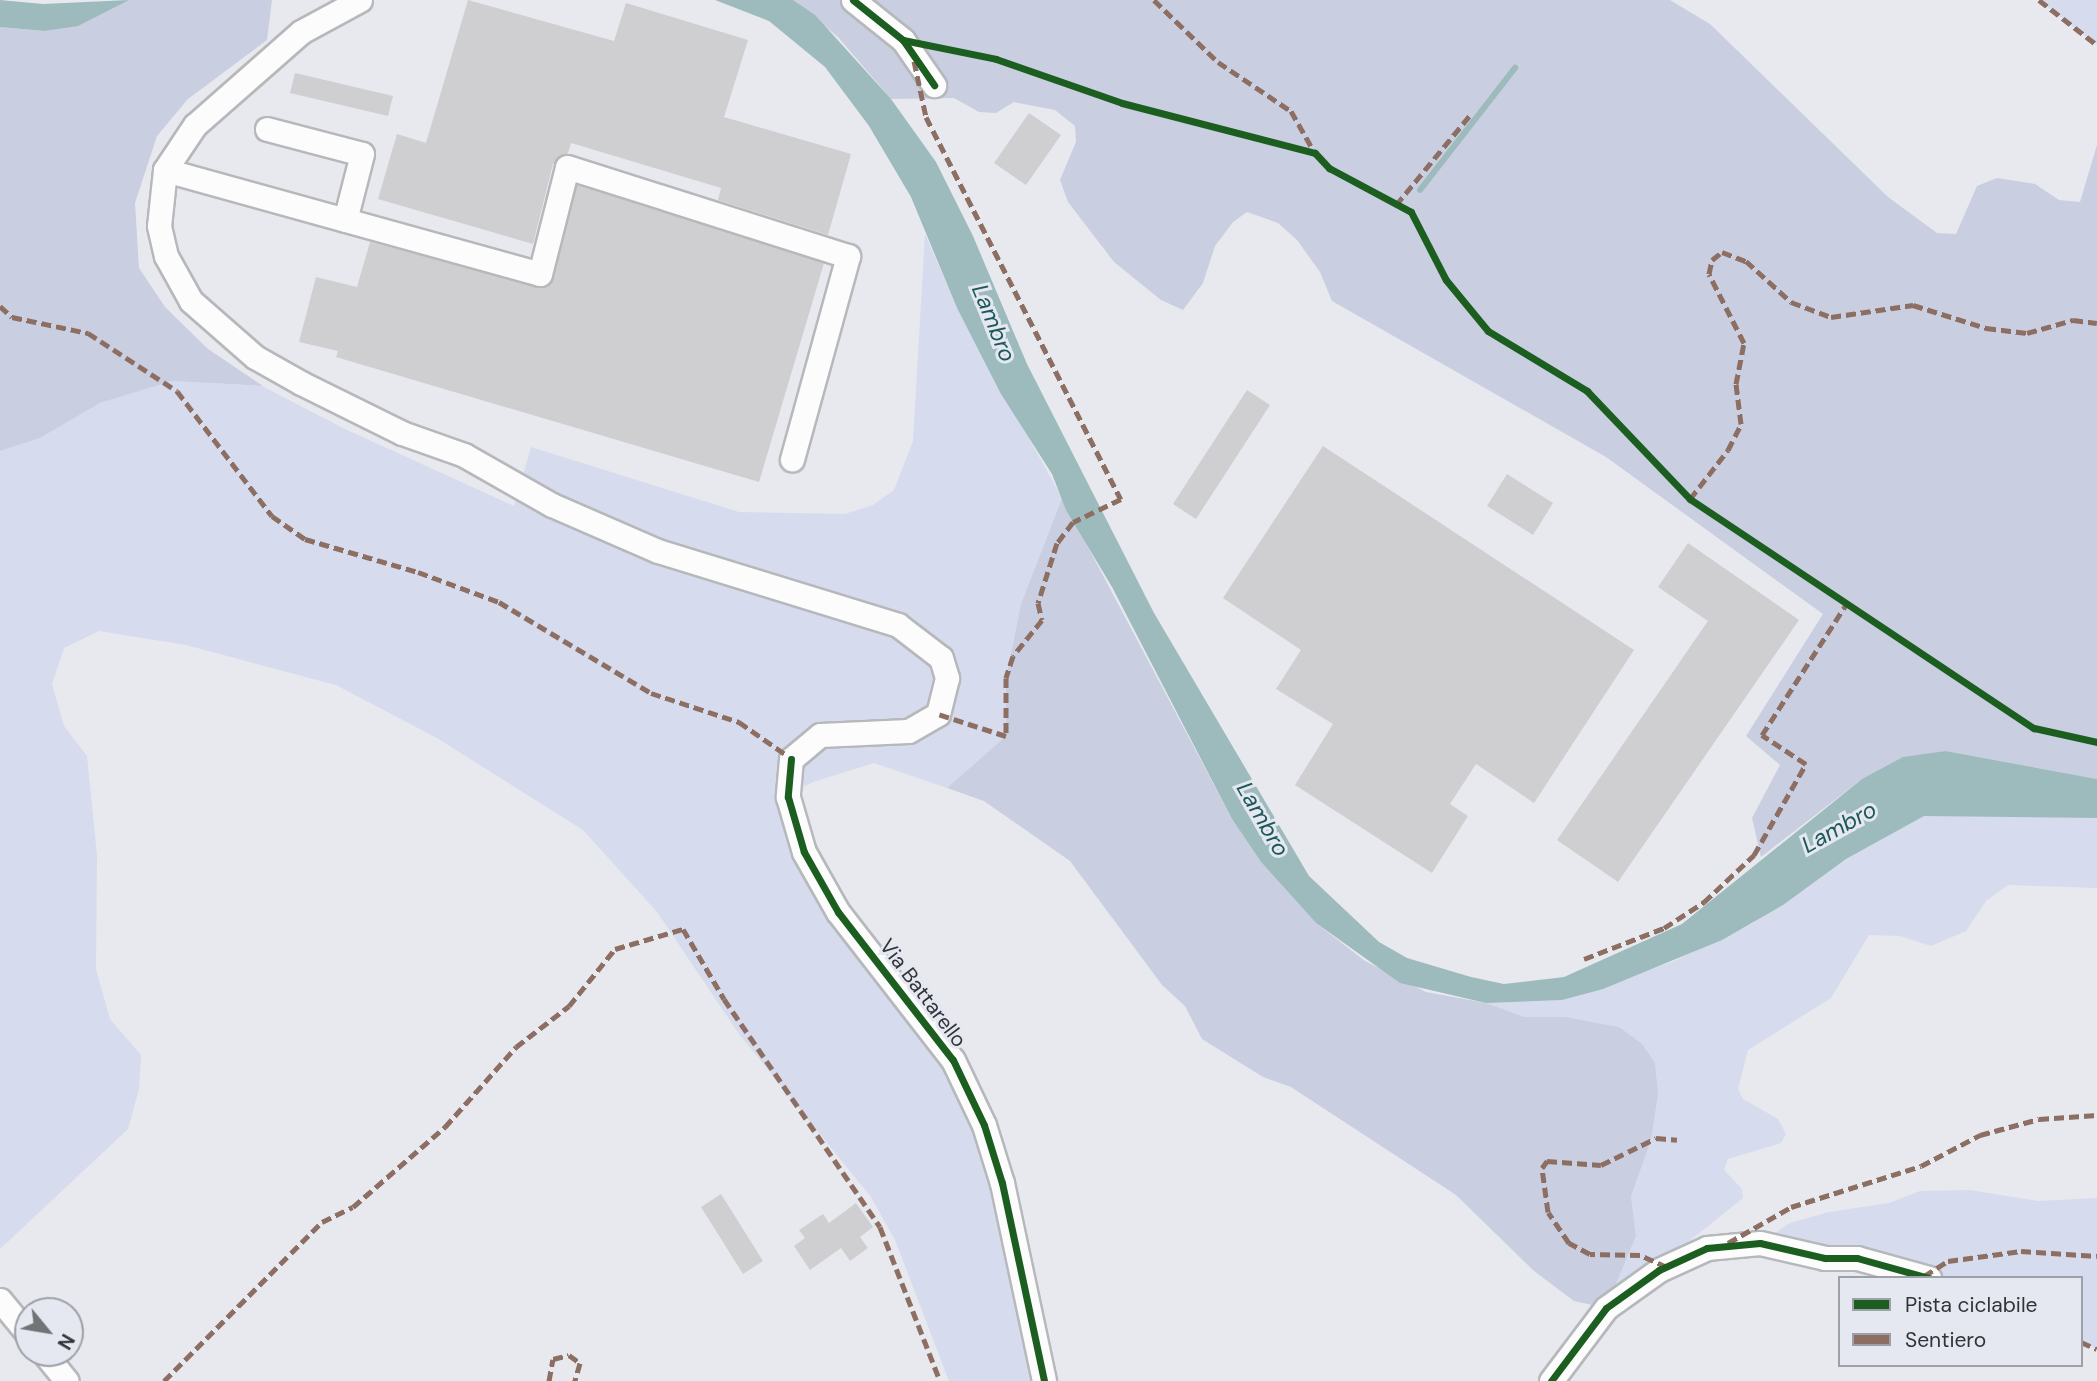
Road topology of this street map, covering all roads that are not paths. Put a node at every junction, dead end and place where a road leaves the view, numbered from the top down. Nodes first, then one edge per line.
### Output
1 (360, 0) edge
2 (853, 0) edge
3 (933, 85) dead end
4 (267, 130) dead end
5 (165, 170) junction
6 (345, 220) junction
7 (792, 459) dead end
8 (1922, 1276) edge
9 (0, 1300) edge
10 (14, 1317) edge
11 (56, 1367) edge
12 (67, 1381) edge
13 (1044, 1381) edge
14 (1551, 1381) edge

1 - 5 street
2 - 3 street
4 - 6 street
5 - 6 street
5 - 13 street, Via Battarello
6 - 7 street
8 - 14 street
9 - 10 street
11 - 12 street

